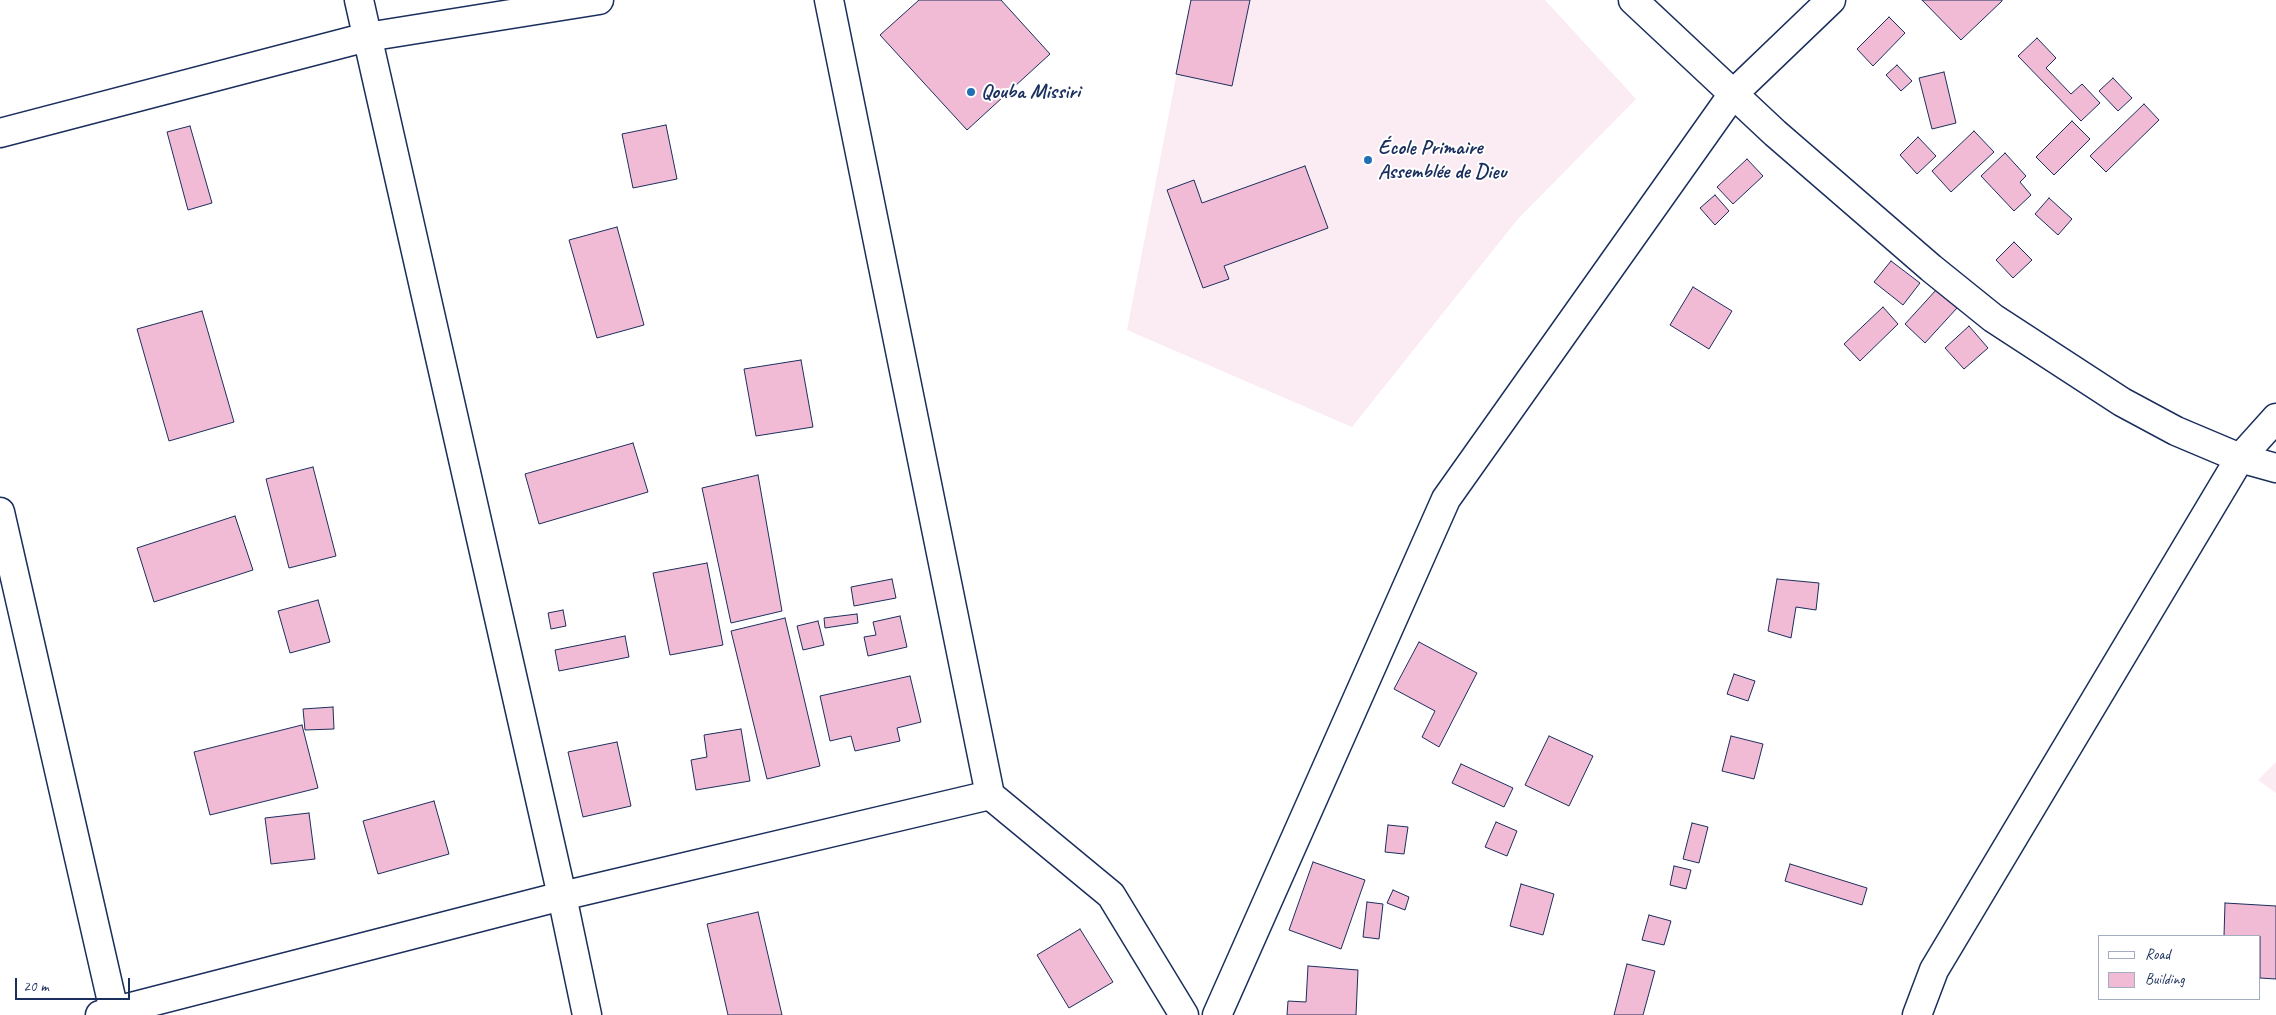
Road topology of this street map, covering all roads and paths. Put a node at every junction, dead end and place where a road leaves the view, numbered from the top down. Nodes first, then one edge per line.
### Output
1 (359, 0) edge
2 (599, 0) edge
3 (829, 0) edge
4 (1633, 0) edge
5 (1831, 0) edge
6 (367, 37) junction
7 (1733, 94) junction
8 (0, 133) edge
9 (2276, 418) edge
10 (2240, 458) junction
11 (2276, 468) edge
12 (0, 512) edge
13 (990, 795) junction
14 (562, 896) junction
15 (110, 1014) edge
16 (587, 1015) edge
17 (1184, 1015) edge
18 (1217, 1015) edge
19 (1917, 1015) edge

1 - 6 street
2 - 6 street
3 - 13 street
4 - 7 street
5 - 7 street
6 - 8 street
6 - 14 street
7 - 10 street
7 - 18 street
9 - 10 street
10 - 11 street
10 - 19 street
12 - 15 street
13 - 14 street
13 - 17 street
14 - 15 street
14 - 16 street

